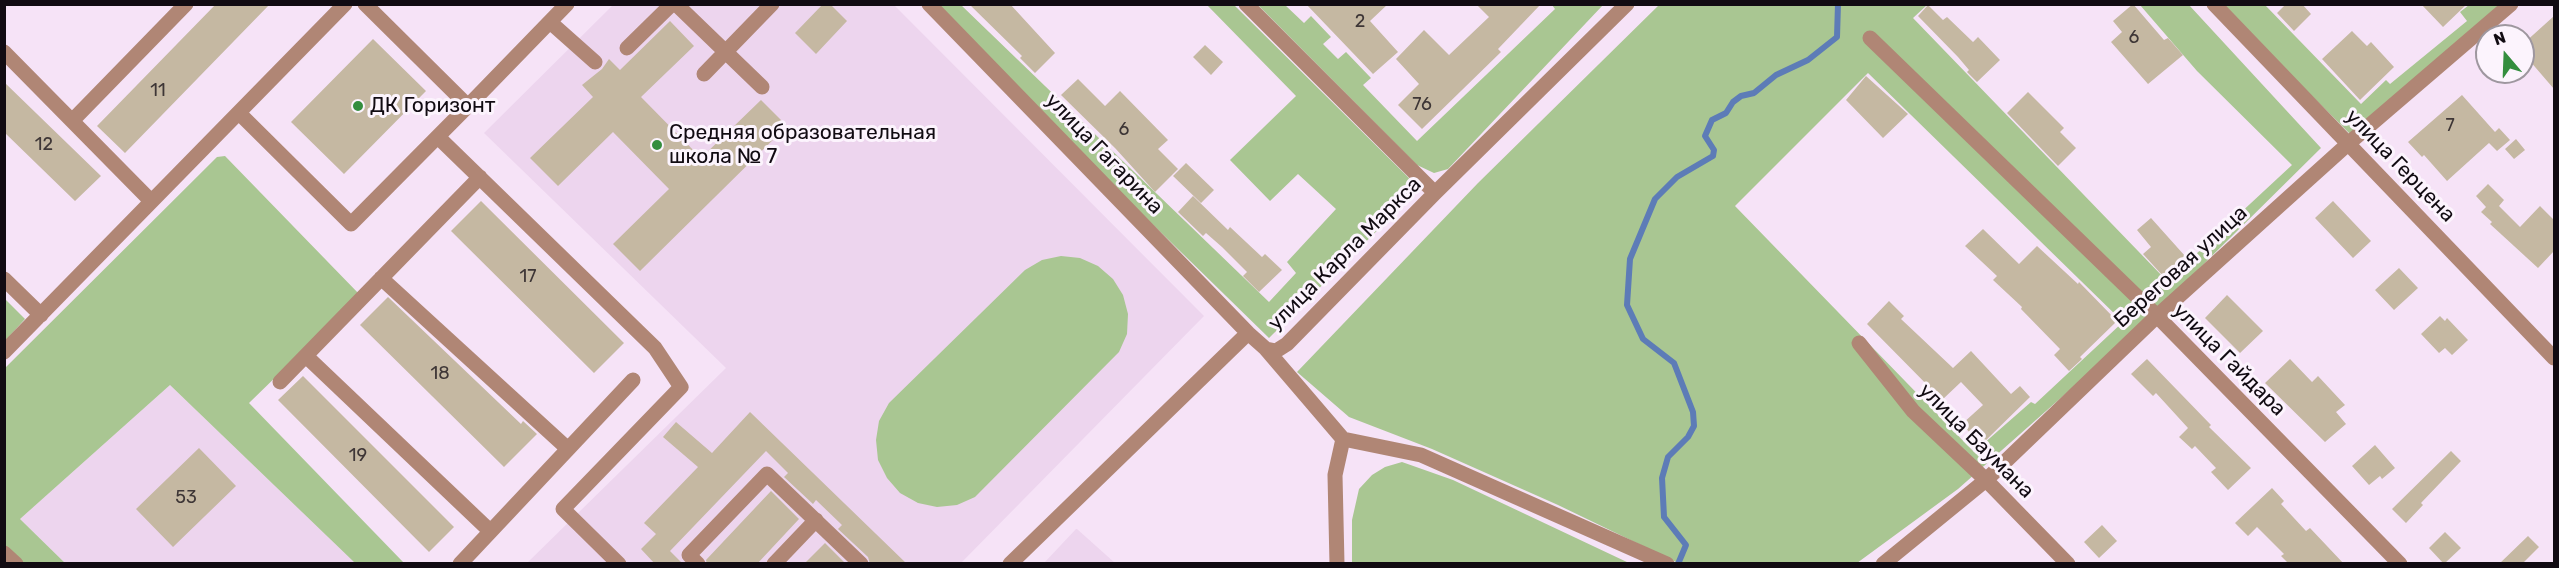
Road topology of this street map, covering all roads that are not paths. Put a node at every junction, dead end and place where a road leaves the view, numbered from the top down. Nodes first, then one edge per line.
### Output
1 (186, 4) edge
2 (345, 4) edge
3 (365, 4) edge
4 (567, 4) edge
5 (674, 4) edge
6 (772, 4) edge
7 (929, 4) edge
8 (1246, 4) edge
9 (1627, 4) edge
10 (2214, 4) edge
11 (2511, 4) edge
12 (550, 22) junction
13 (1870, 38) dead end
14 (627, 48) dead end
15 (4, 52) edge
16 (725, 52) junction
17 (595, 62) dead end
18 (704, 74) dead end
19 (762, 87) dead end
20 (468, 106) junction
21 (238, 113) junction
22 (72, 121) junction
23 (438, 136) junction
24 (2349, 143) junction
25 (480, 177) junction
26 (1436, 193) junction
27 (151, 201) junction
28 (381, 278) junction
29 (4, 279) edge
30 (41, 315) junction
31 (2157, 316) junction
32 (1248, 333) junction
33 (1859, 343) dead end
34 (1266, 349) junction
35 (4, 352) edge
36 (306, 356) junction
37 (2554, 358) edge
38 (633, 380) dead end
39 (280, 382) dead end
40 (1343, 439) junction
41 (568, 449) junction
42 (1986, 480) junction
43 (816, 520) junction
44 (490, 531) junction
45 (4, 553) edge
46 (16, 564) edge
47 (460, 564) edge
48 (619, 564) edge
49 (698, 564) edge
50 (774, 564) edge
51 (861, 564) edge
52 (1010, 564) edge
53 (1337, 564) edge
54 (1667, 564) edge
55 (1883, 564) edge
56 (2068, 564) edge
57 (2400, 564) edge

1 - 22 street
2 - 21 street
3 - 20 street
4 - 12 street
5 - 14 street
5 - 16 street
6 - 16 street
7 - 32 street, улица Гагарина
8 - 26 street
9 - 26 street, улица Карла Маркса
10 - 24 street, улица Герцена
11 - 24 street, Береговая улица
12 - 17 street
12 - 20 street
13 - 31 street, улица Гайдара
15 - 22 street
16 - 18 street
16 - 19 street
20 - 23 street
21 - 23 street
21 - 27 street
22 - 27 street
23 - 25 street
24 - 31 street, Береговая улица
24 - 37 street, улица Герцена
25 - 28 street
25 - 48 street
26 - 34 street, улица Карла Маркса
27 - 30 street
28 - 36 street
28 - 41 street
29 - 30 street
30 - 35 street
31 - 42 street, Береговая улица
31 - 57 street, улица Гайдара
32 - 34 street, улица Карла Маркса
32 - 52 street, улица Карла Маркса
33 - 42 street, улица Баумана
34 - 40 street
36 - 39 street
36 - 44 street
38 - 41 street
40 - 53 street
40 - 54 street
41 - 44 street
42 - 55 street, Береговая улица
42 - 56 street, улица Баумана
43 - 49 street
43 - 50 street
43 - 51 street
44 - 47 street
45 - 46 street

